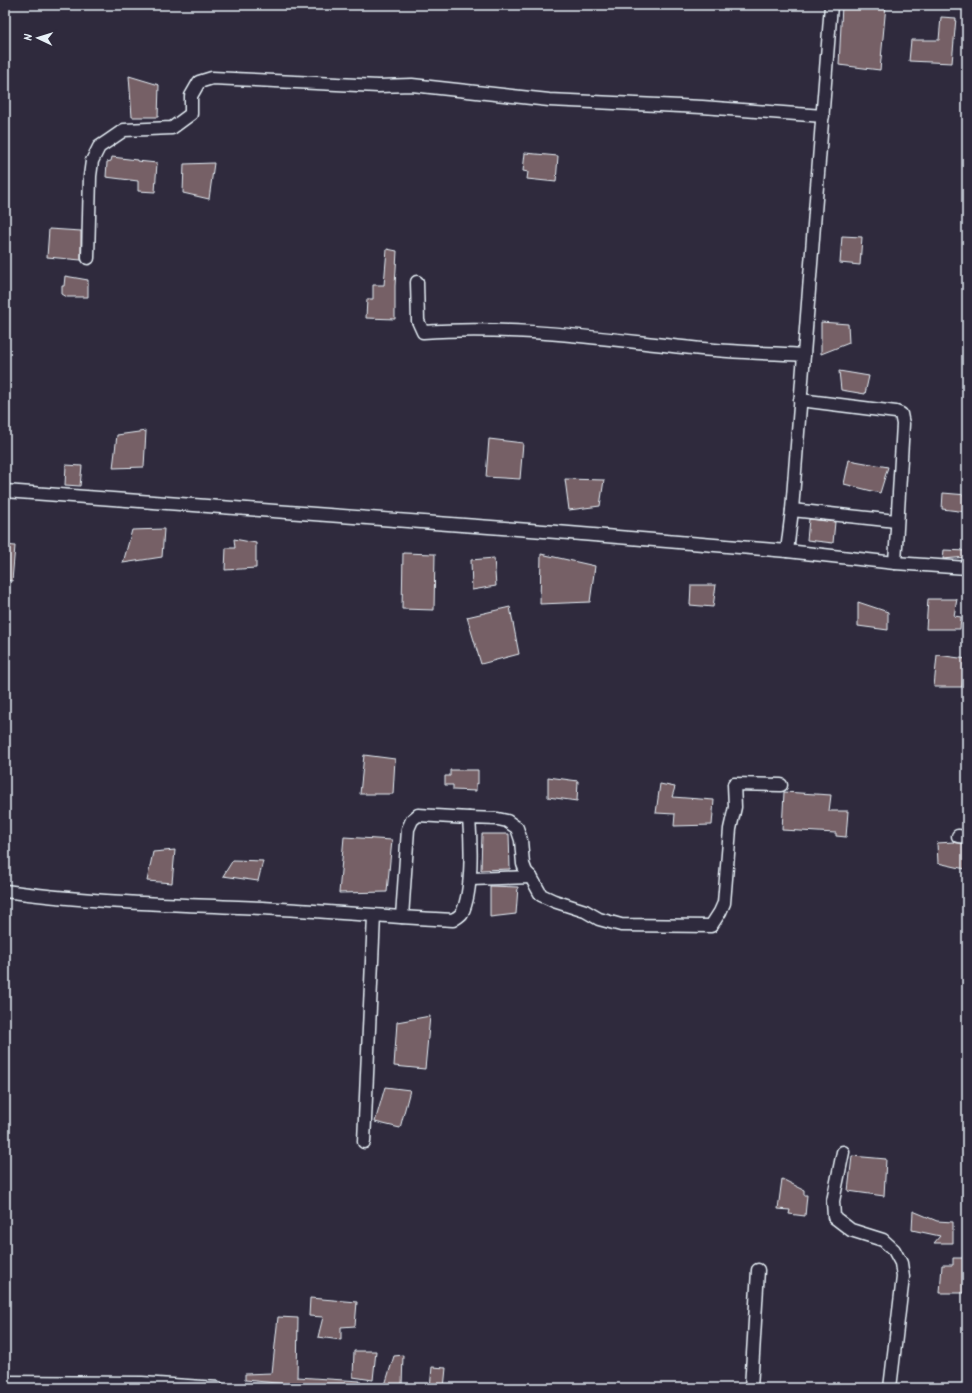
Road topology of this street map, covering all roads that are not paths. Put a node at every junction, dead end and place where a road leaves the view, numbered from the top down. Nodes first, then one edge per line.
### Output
1 (831, 5) edge
2 (823, 116) junction
3 (88, 258) dead end
4 (417, 282) dead end
5 (804, 355) junction
6 (800, 400) junction
7 (5, 491) edge
8 (792, 510) junction
9 (896, 520) junction
10 (787, 551) junction
11 (895, 563) junction
12 (967, 568) edge
13 (781, 785) dead end
14 (469, 818) junction
15 (531, 878) junction
16 (470, 879) junction
17 (5, 891) edge
18 (374, 916) junction
19 (402, 917) junction
20 (364, 1142) dead end
21 (843, 1152) dead end
22 (758, 1270) dead end
23 (5, 1382) edge
24 (142, 1385) edge
25 (218, 1388) edge
26 (751, 1388) edge
27 (890, 1388) edge

1 - 2 street
2 - 3 street
2 - 5 street
4 - 5 street
5 - 6 street
6 - 8 street
6 - 9 street
7 - 10 street
8 - 9 street
8 - 10 street
9 - 11 street
10 - 11 street
11 - 12 street
13 - 15 street
14 - 15 street
14 - 16 street
14 - 19 street
15 - 16 street
16 - 19 street
17 - 18 street
18 - 19 street
18 - 20 street
21 - 27 street
22 - 26 street
23 - 24 street
24 - 25 street

